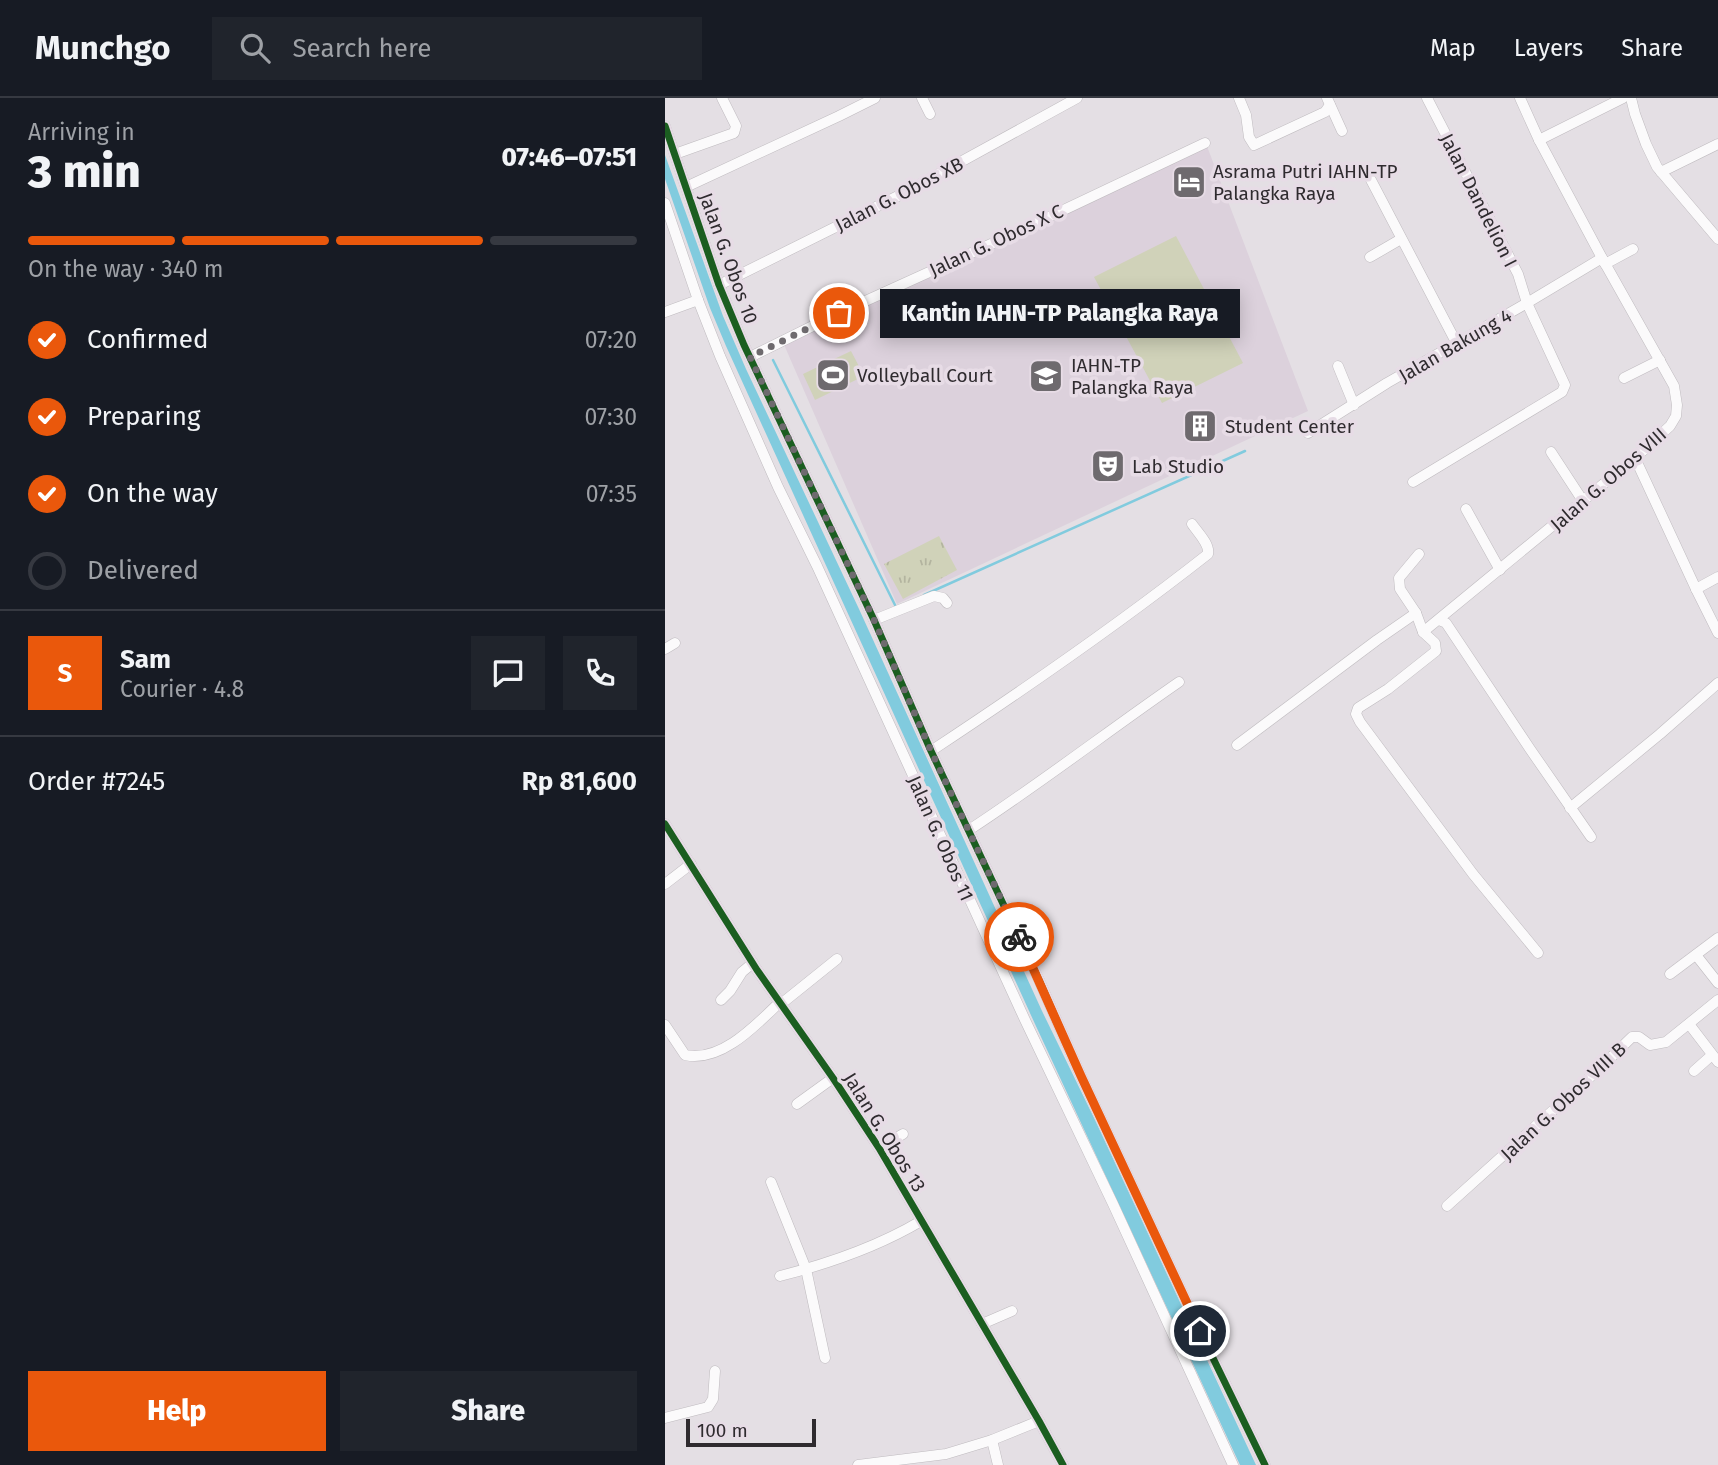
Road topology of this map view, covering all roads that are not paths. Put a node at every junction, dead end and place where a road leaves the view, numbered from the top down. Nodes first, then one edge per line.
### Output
1 (722, 98) edge
2 (875, 98) edge
3 (922, 98) edge
4 (1077, 98) edge
5 (1239, 98) edge
6 (1427, 98) edge
7 (1520, 98) edge
8 (1623, 98) edge
9 (1631, 98) edge
10 (1328, 102) edge
11 (929, 114) dead end
12 (665, 126) edge
13 (1342, 131) dead end
14 (1539, 140) junction
15 (1205, 143) dead end
16 (1718, 144) edge
17 (675, 155) junction
18 (1661, 172) junction
19 (1371, 180) dead end
20 (686, 187) junction
21 (665, 204) edge
22 (1399, 237) junction
23 (1718, 239) edge
24 (1633, 249) dead end
25 (1370, 257) dead end
26 (1604, 261) junction
27 (719, 285) junction
28 (698, 300) junction
29 (1527, 303) junction
30 (665, 312) edge
31 (1457, 344) junction
32 (750, 357) junction
33 (1660, 360) junction
34 (1338, 366) dead end
35 (1623, 378) dead end
36 (1354, 405) junction
37 (1308, 432) dead end
38 (1551, 452) dead end
39 (1635, 458) junction
40 (1413, 482) dead end
41 (1584, 501) junction
42 (1465, 509) dead end
43 (1192, 524) dead end
44 (1419, 554) dead end
45 (1500, 570) junction
46 (1718, 577) edge
47 (1696, 589) junction
48 (947, 603) dead end
49 (1416, 613) junction
50 (874, 620) junction
51 (1439, 620) junction
52 (1423, 632) junction
53 (1718, 633) edge
54 (675, 643) dead end
55 (665, 649) edge
56 (1179, 682) dead end
57 (1718, 682) edge
58 (1237, 745) dead end
59 (931, 751) junction
60 (1570, 808) junction
61 (665, 824) edge
62 (969, 830) junction
63 (1591, 836) dead end
64 (691, 864) junction
65 (665, 884) edge
66 (1718, 938) edge
67 (1538, 953) dead end
68 (1696, 955) junction
69 (837, 959) dead end
70 (753, 963) junction
71 (1670, 974) dead end
72 (1718, 983) edge
73 (720, 1000) dead end
74 (1718, 1000) edge
75 (780, 1003) junction
76 (1689, 1024) junction
77 (665, 1025) edge
78 (1715, 1058) edge
79 (1694, 1071) dead end
80 (833, 1078) junction
81 (797, 1104) dead end
82 (903, 1134) dead end
83 (879, 1148) junction
84 (771, 1182) dead end
85 (1447, 1206) dead end
86 (922, 1221) junction
87 (806, 1269) junction
88 (780, 1276) dead end
89 (1012, 1311) dead end
90 (982, 1324) junction
91 (825, 1358) dead end
92 (715, 1370) dead end
93 (665, 1418) edge
94 (1039, 1421) junction
95 (992, 1440) junction
96 (890, 1463) edge
97 (858, 1465) edge
98 (998, 1465) edge
99 (1063, 1465) edge
100 (1233, 1465) edge
101 (1265, 1465) edge

1 - 17 street
2 - 20 street
3 - 11 street
4 - 27 street, Jalan G. Obos XB
5 - 10 street
6 - 29 street, Jalan Dandelion I
7 - 14 street, Jalan G. Obos VIII
8 - 14 street
9 - 18 street
10 - 13 street
12 - 17 street, Jalan G. Obos 10
14 - 26 street, Jalan G. Obos VIII
15 - 32 street, Jalan G. Obos X C
16 - 18 street
17 - 20 street, Jalan G. Obos 10
18 - 23 street
19 - 22 street
20 - 27 street, Jalan G. Obos 10
21 - 28 street, Jalan G. Obos 11
22 - 25 street
22 - 31 street
24 - 26 street, Jalan Bakung 4
26 - 29 street, Jalan Bakung 4
26 - 33 street, Jalan G. Obos VIII
27 - 32 street, Jalan G. Obos 10
28 - 30 street
28 - 100 street, Jalan G. Obos 11
29 - 31 street, Jalan Bakung 4
29 - 40 street, Jalan Dandelion I
31 - 36 street, Jalan Bakung 4
32 - 50 street, Jalan G. Obos 10
33 - 35 street
33 - 39 street, Jalan G. Obos VIII
34 - 36 street
36 - 37 street, Jalan Bakung 4
38 - 41 street
39 - 41 street, Jalan G. Obos VIII
39 - 47 street
41 - 45 street, Jalan G. Obos VIII
42 - 45 street
43 - 59 street
44 - 49 street
45 - 51 street, Jalan G. Obos VIII
46 - 47 street
47 - 53 street
48 - 50 street
49 - 52 street
49 - 58 street
50 - 59 street, Jalan G. Obos 10
51 - 52 street, Jalan G. Obos VIII
51 - 60 street
52 - 67 street
54 - 55 street
56 - 62 street
57 - 60 street
59 - 62 street, Jalan G. Obos 10
60 - 63 street
61 - 64 street, Jalan G. Obos 13
62 - 101 street, Jalan G. Obos 10
64 - 65 street
64 - 70 street, Jalan G. Obos 13
66 - 68 street
68 - 71 street
68 - 72 street
69 - 75 street
70 - 73 street
70 - 75 street, Jalan G. Obos 13
74 - 76 street, Jalan G. Obos VIII B
75 - 77 street
75 - 80 street, Jalan G. Obos 13
76 - 78 street
76 - 85 street, Jalan G. Obos VIII B
78 - 79 street
80 - 81 street
80 - 83 street, Jalan G. Obos 13
82 - 83 street
83 - 86 street, Jalan G. Obos 13
84 - 87 street
86 - 87 street
86 - 90 street, Jalan G. Obos 13
87 - 88 street
87 - 91 street
89 - 90 street
90 - 94 street, Jalan G. Obos 13
92 - 93 street
94 - 95 street
94 - 99 street, Jalan G. Obos 13
95 - 96 street
95 - 98 street
96 - 97 street

